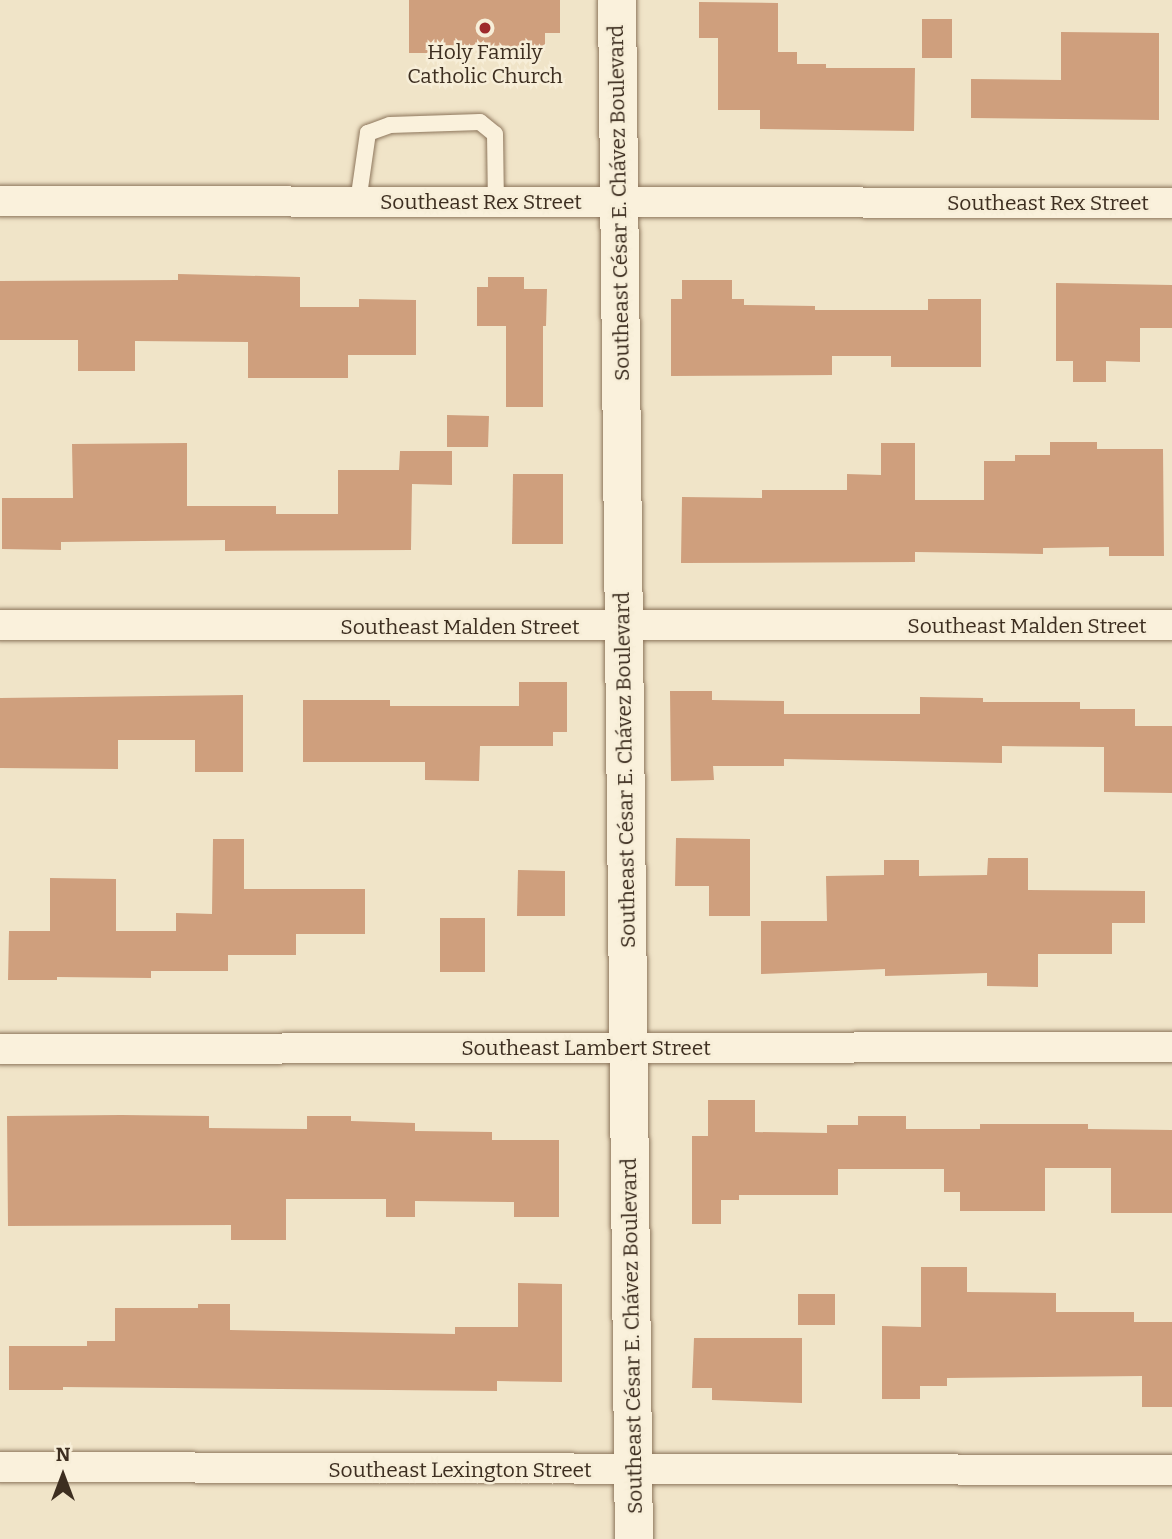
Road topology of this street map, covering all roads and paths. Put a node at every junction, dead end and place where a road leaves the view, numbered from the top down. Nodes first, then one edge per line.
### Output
1 (617, 0) edge
2 (0, 201) edge
3 (358, 202) junction
4 (496, 202) junction
5 (619, 203) junction
6 (1172, 203) edge
7 (0, 625) edge
8 (1172, 625) edge
9 (623, 628) junction
10 (1172, 1047) edge
11 (628, 1048) junction
12 (0, 1049) edge
13 (0, 1467) edge
14 (1172, 1470) edge
15 (633, 1471) junction
16 (634, 1539) edge

1 - 5 street, Southeast César E. Chávez Boulevard
2 - 3 street, Southeast Rex Street
3 - 4 street, Southeast Rex Street
3 - 4 lane
4 - 5 street, Southeast Rex Street
5 - 6 street, Southeast Rex Street
5 - 9 street, Southeast César E. Chávez Boulevard
7 - 9 street, Southeast Malden Street
8 - 9 street, Southeast Malden Street
9 - 11 street, Southeast César E. Chávez Boulevard
10 - 11 street, Southeast Lambert Street
11 - 12 street, Southeast Lambert Street
11 - 15 street, Southeast César E. Chávez Boulevard
13 - 15 street, Southeast Lexington Street
14 - 15 street, Southeast Lexington Street
15 - 16 street, Southeast César E. Chávez Boulevard

